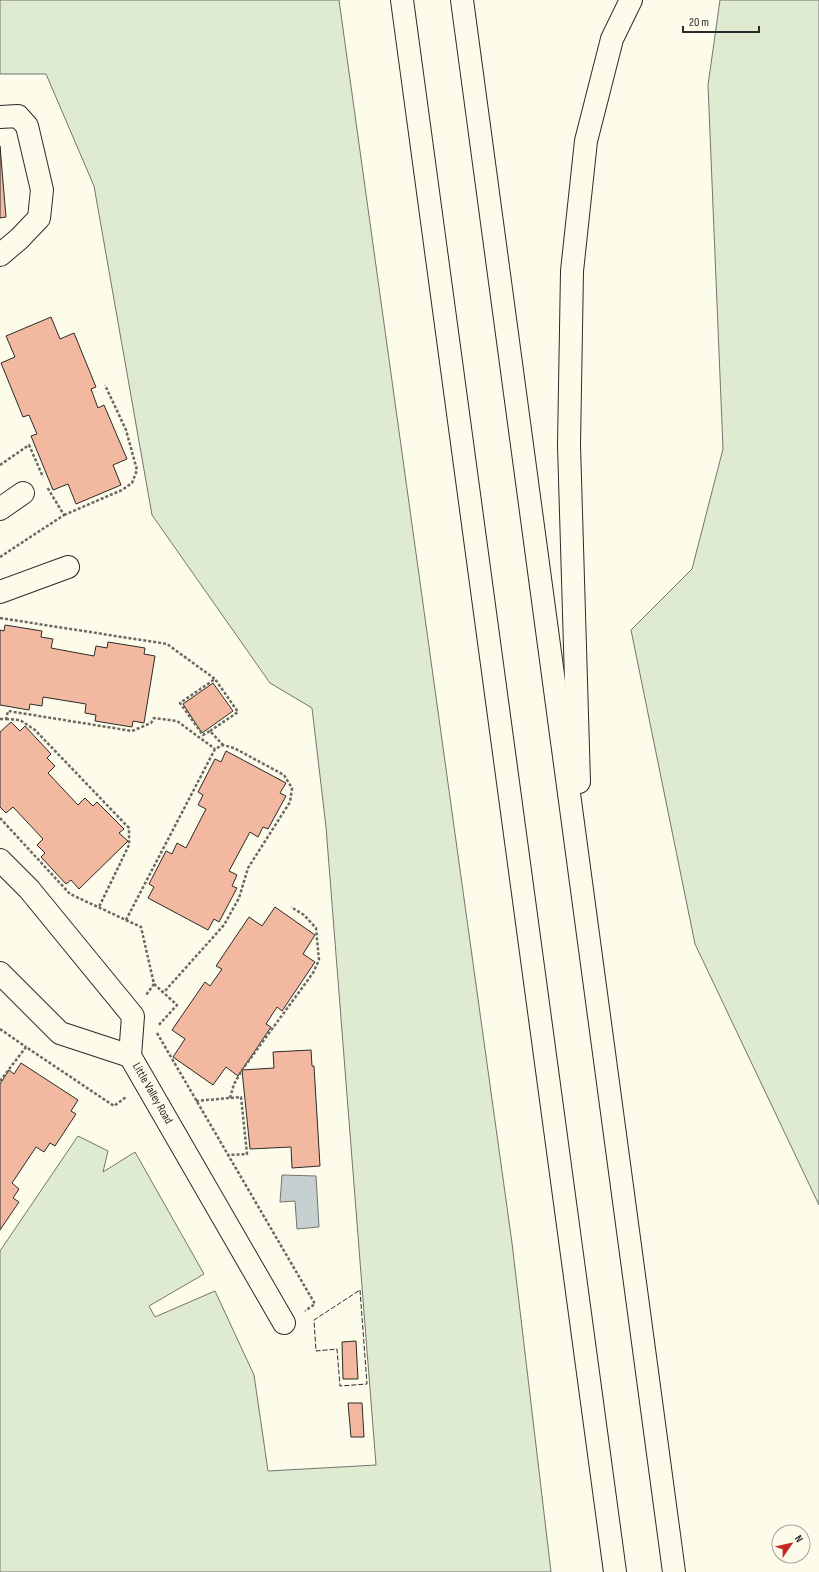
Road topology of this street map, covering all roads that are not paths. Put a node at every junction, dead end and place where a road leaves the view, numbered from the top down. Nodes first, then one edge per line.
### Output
1 (402, 0) edge
2 (462, 0) edge
3 (631, 0) edge
4 (0, 117) edge
5 (0, 254) edge
6 (23, 494) dead end
7 (0, 509) edge
8 (68, 567) dead end
9 (0, 592) edge
10 (0, 860) edge
11 (582, 897) junction
12 (0, 973) edge
13 (130, 1056) junction
14 (284, 1323) road end
15 (615, 1572) edge
16 (674, 1572) edge

1 - 15 main road
2 - 11 main road
3 - 11 main road
4 - 5 main road
6 - 7 main road
8 - 9 main road
10 - 13 main road, Little Valley Road
11 - 16 main road
12 - 13 main road
13 - 14 main road, Little Valley Road

